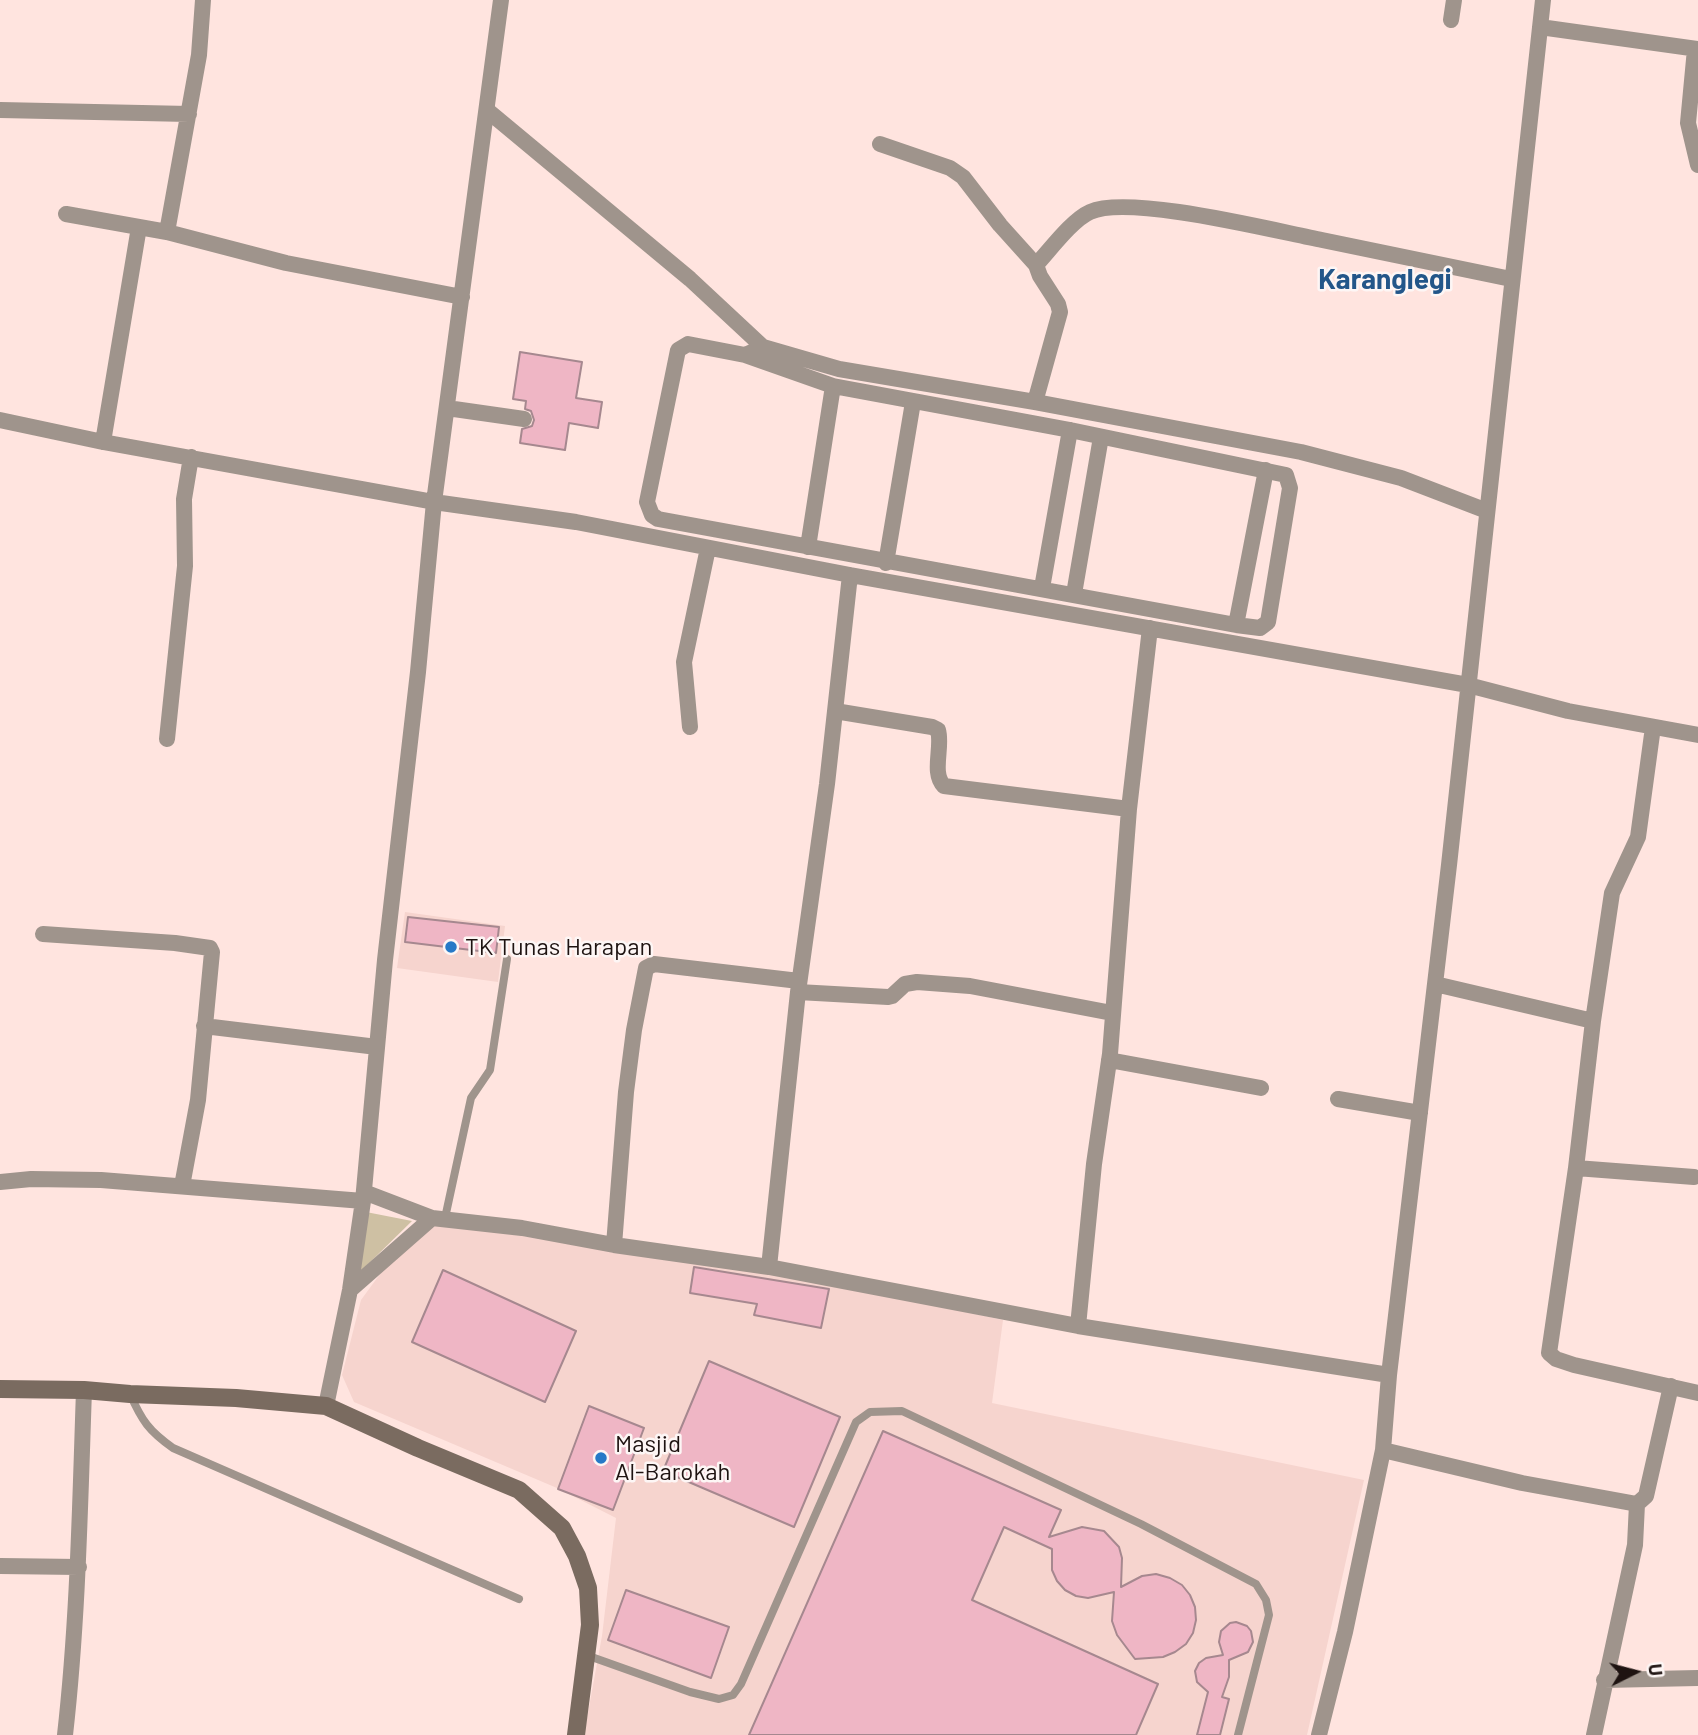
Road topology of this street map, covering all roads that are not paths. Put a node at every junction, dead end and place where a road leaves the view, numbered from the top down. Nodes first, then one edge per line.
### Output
1 (204, 0) edge
2 (501, 0) edge
3 (1454, 0) edge
4 (1543, 0) edge
5 (1451, 20) dead end
6 (1540, 27) junction
7 (1697, 49) edge
8 (0, 110) edge
9 (488, 111) junction
10 (190, 114) junction
11 (880, 144) dead end
12 (1698, 165) edge
13 (66, 214) dead end
14 (139, 227) junction
15 (167, 232) junction
16 (1036, 265) junction
17 (1511, 279) junction
18 (462, 298) junction
19 (763, 347) junction
20 (745, 355) junction
21 (833, 386) junction
22 (914, 402) junction
23 (1034, 402) junction
24 (447, 408) junction
25 (524, 419) dead end
26 (0, 420) edge
27 (1070, 430) junction
28 (1101, 437) junction
29 (103, 442) junction
30 (191, 457) junction
31 (1266, 470) junction
32 (434, 502) junction
33 (1487, 511) junction
34 (808, 547) junction
35 (708, 548) junction
36 (886, 562) junction
37 (850, 575) junction
38 (1042, 588) junction
39 (1074, 594) junction
40 (1236, 625) junction
41 (1150, 628) junction
42 (1468, 685) junction
43 (835, 712) junction
44 (690, 727) dead end
45 (1653, 727) junction
46 (1698, 735) edge
47 (167, 738) dead end
48 (1129, 809) junction
49 (43, 934) dead end
50 (507, 959) dead end
51 (1435, 984) junction
52 (798, 986) junction
53 (1112, 1013) junction
54 (1592, 1021) junction
55 (204, 1026) junction
56 (376, 1047) junction
57 (1109, 1060) junction
58 (1261, 1088) dead end
59 (1338, 1100) dead end
60 (1420, 1113) junction
61 (1576, 1168) junction
62 (1694, 1177) dead end
63 (0, 1182) edge
64 (181, 1186) junction
65 (363, 1197) junction
66 (438, 1218) junction
67 (614, 1245) junction
68 (769, 1267) junction
69 (349, 1290) junction
70 (1078, 1326) junction
71 (1389, 1375) junction
72 (1671, 1386) junction
73 (0, 1389) edge
74 (84, 1390) junction
75 (1698, 1393) edge
76 (130, 1394) junction
77 (326, 1406) junction
78 (1383, 1450) junction
79 (1637, 1503) junction
80 (0, 1566) edge
81 (79, 1567) junction
82 (519, 1599) dead end
83 (586, 1655) junction
84 (1698, 1678) edge
85 (1604, 1680) junction
86 (65, 1735) edge
87 (576, 1735) edge
88 (1238, 1735) edge
89 (1319, 1735) edge
90 (1594, 1735) edge

1 - 10 street
2 - 9 street
3 - 5 street
4 - 6 street
6 - 7 street
6 - 17 street
7 - 12 street
8 - 10 street
9 - 18 street
9 - 19 street
10 - 15 street
11 - 16 street
13 - 14 street
14 - 15 street
14 - 29 street
15 - 18 street
16 - 17 street
16 - 23 street
17 - 33 street
18 - 24 street
19 - 20 street
19 - 23 street
20 - 21 street
20 - 34 street
21 - 22 street
21 - 34 street
22 - 27 street
22 - 36 street
23 - 33 street
24 - 25 street
24 - 32 street
26 - 29 street
27 - 28 street
27 - 38 street
28 - 31 street
28 - 39 street
29 - 30 street
30 - 32 street
30 - 47 street
31 - 40 street
31 - 40 street
32 - 35 street
32 - 56 street
33 - 42 street
34 - 36 street
35 - 37 street
35 - 44 street
36 - 38 street
37 - 41 street
37 - 43 street
38 - 39 street
39 - 40 street
41 - 42 street
41 - 48 street
42 - 45 street
42 - 51 street
43 - 48 street
43 - 52 street
45 - 46 street
45 - 54 street
48 - 53 street
49 - 55 street
50 - 66 lane
51 - 54 street
51 - 60 street
52 - 53 street
52 - 67 street
52 - 68 street
53 - 57 street
54 - 61 street
55 - 56 street
55 - 64 street
56 - 65 street
57 - 58 street
57 - 70 street
59 - 60 street
60 - 71 street
61 - 62 street
61 - 72 street
63 - 64 street
64 - 65 street
65 - 66 street
65 - 69 street
66 - 67 street
66 - 69 street
67 - 68 street
68 - 70 street
69 - 77 street
70 - 71 street
71 - 78 street
72 - 75 street
72 - 79 street
73 - 74 street
74 - 76 street
74 - 81 street
76 - 77 street
76 - 82 lane
77 - 83 street
78 - 79 street
78 - 89 street
79 - 85 street
80 - 81 street
81 - 86 street
83 - 87 street
83 - 88 lane
84 - 85 street
85 - 90 street

